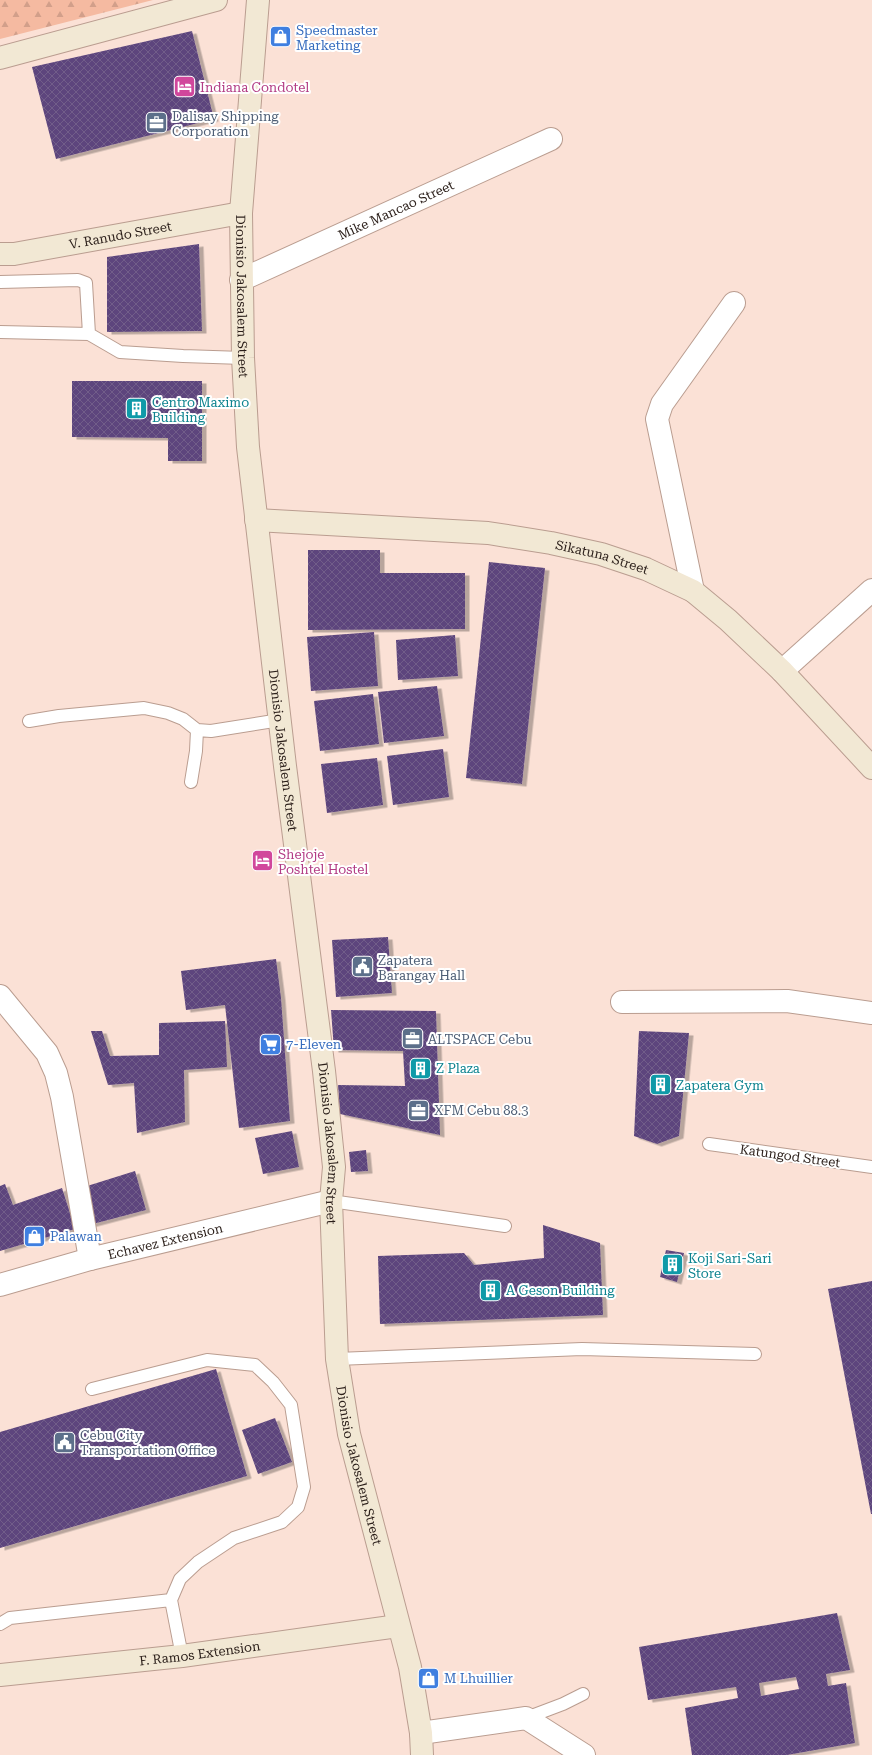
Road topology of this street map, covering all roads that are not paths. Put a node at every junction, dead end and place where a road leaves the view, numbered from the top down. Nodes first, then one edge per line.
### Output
1 (216, 0) edge
2 (258, 0) edge
3 (0, 58) edge
4 (551, 139) dead end
5 (241, 213) junction
6 (0, 254) edge
7 (241, 280) junction
8 (0, 282) edge
9 (734, 302) dead end
10 (0, 332) edge
11 (89, 334) junction
12 (243, 358) junction
13 (256, 520) junction
14 (872, 590) edge
15 (693, 591) junction
16 (782, 671) junction
17 (280, 720) junction
18 (28, 721) dead end
19 (197, 730) junction
20 (872, 768) edge
21 (191, 782) dead end
22 (0, 996) edge
23 (622, 1002) dead end
24 (872, 1013) edge
25 (709, 1144) dead end
26 (872, 1167) edge
27 (331, 1201) junction
28 (505, 1226) dead end
29 (90, 1259) junction
30 (0, 1285) edge
31 (755, 1354) dead end
32 (337, 1359) junction
33 (92, 1389) dead end
34 (171, 1600) junction
35 (0, 1624) edge
36 (398, 1626) junction
37 (182, 1656) junction
38 (0, 1675) edge
39 (583, 1694) dead end
40 (526, 1718) junction
41 (421, 1733) junction
42 (422, 1755) edge
43 (584, 1755) edge

1 - 3 street
2 - 5 street, Dionisio Jakosalem Street
4 - 7 street, Mike Mancao Street
5 - 6 street, V. Ranudo Street
5 - 7 street, Dionisio Jakosalem Street
7 - 12 street, Dionisio Jakosalem Street
8 - 11 lane
9 - 15 street
10 - 11 lane
11 - 12 lane
12 - 13 street, Dionisio Jakosalem Street
13 - 15 street, Sikatuna Street
13 - 17 street, Dionisio Jakosalem Street
14 - 16 street
15 - 16 street, Sikatuna Street
16 - 20 street, Sikatuna Street
17 - 19 lane
17 - 27 street, Dionisio Jakosalem Street
18 - 19 lane
19 - 21 lane
22 - 29 street
23 - 24 street
25 - 26 lane, Katungod Street
27 - 28 lane
27 - 29 street, Echavez Extension
27 - 32 street, Dionisio Jakosalem Street
29 - 30 street, Echavez Extension
31 - 32 lane
32 - 36 street, Dionisio Jakosalem Street
33 - 34 lane
34 - 35 lane
34 - 37 lane
36 - 37 street, F. Ramos Extension
36 - 41 street, Dionisio Jakosalem Street
37 - 38 street, F. Ramos Extension
39 - 40 lane
40 - 41 street
40 - 43 street
41 - 42 street, Dionisio Jakosalem Street

